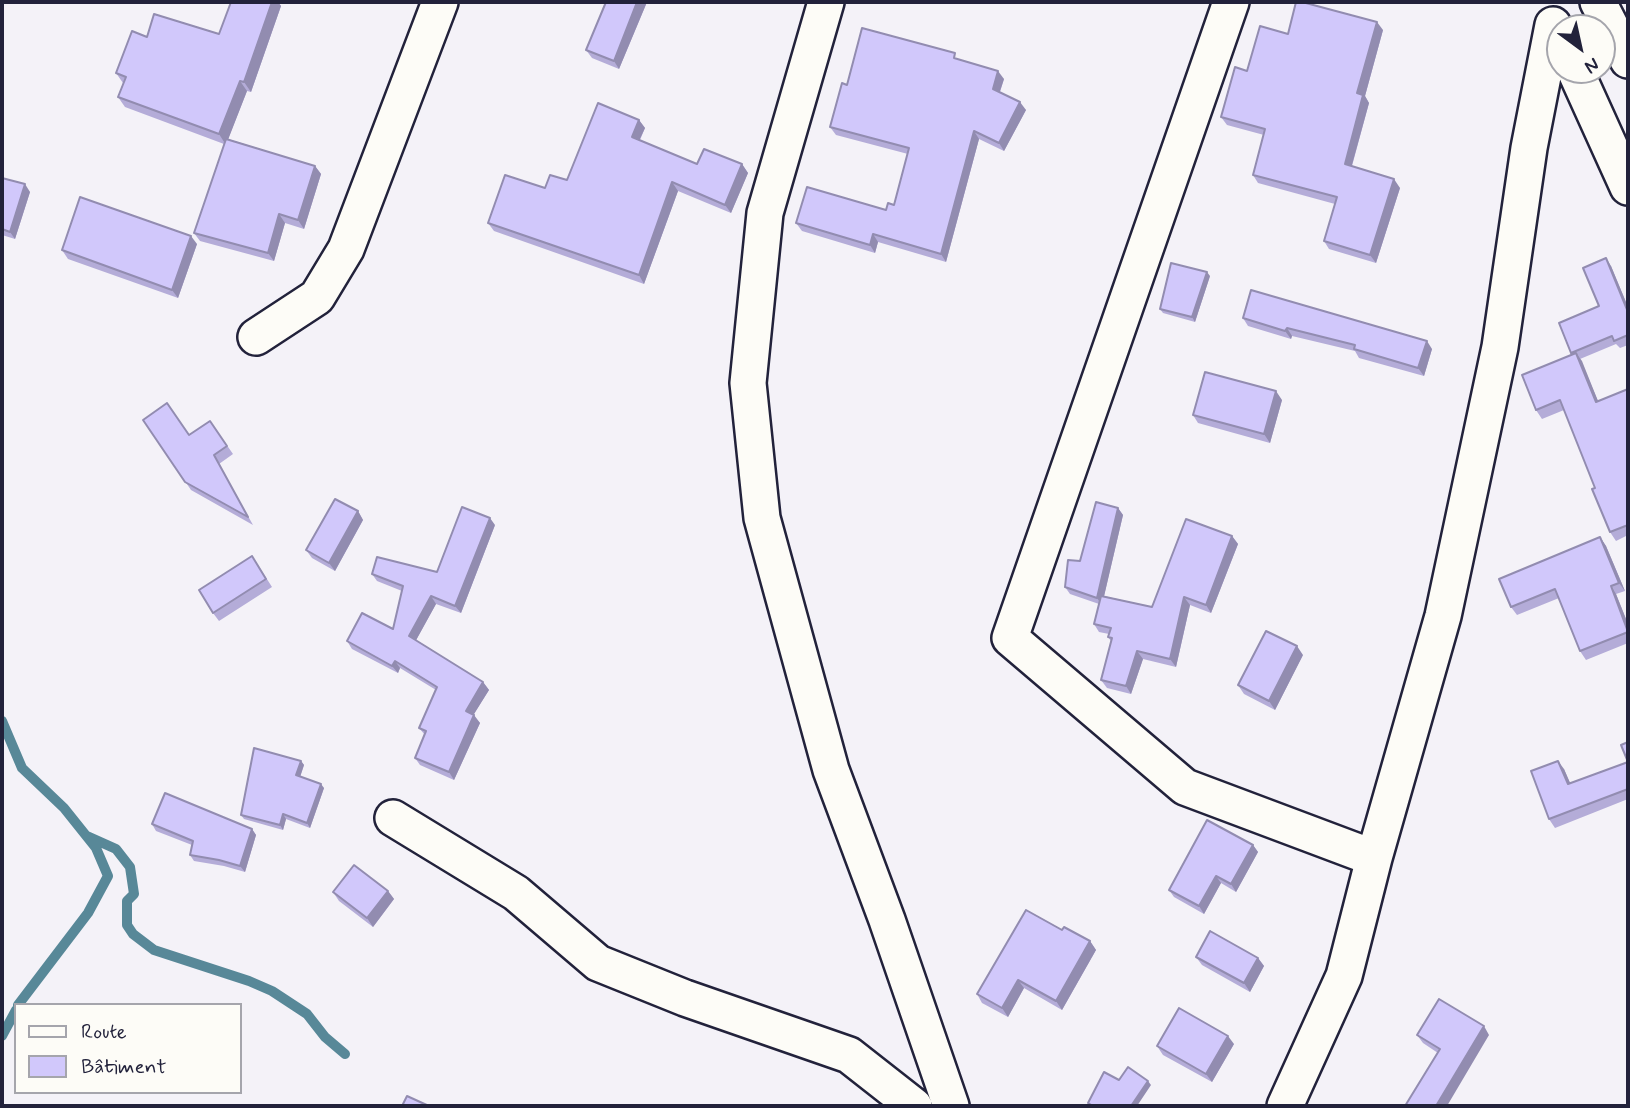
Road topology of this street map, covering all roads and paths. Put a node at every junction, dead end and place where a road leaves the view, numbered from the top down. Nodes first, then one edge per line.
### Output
1 (440, 2) edge
2 (826, 2) edge
3 (1231, 2) edge
4 (1598, 2) edge
5 (1546, 55) edge
6 (1628, 60) edge
7 (1581, 84) edge
8 (1628, 187) edge
9 (256, 337) dead end
10 (393, 818) dead end
11 (1374, 858) junction
12 (914, 1106) edge
13 (951, 1106) edge
14 (1285, 1106) edge

1 - 9 street
2 - 13 street
3 - 11 street
4 - 6 street
5 - 11 street
7 - 8 street
10 - 12 street
11 - 14 street

